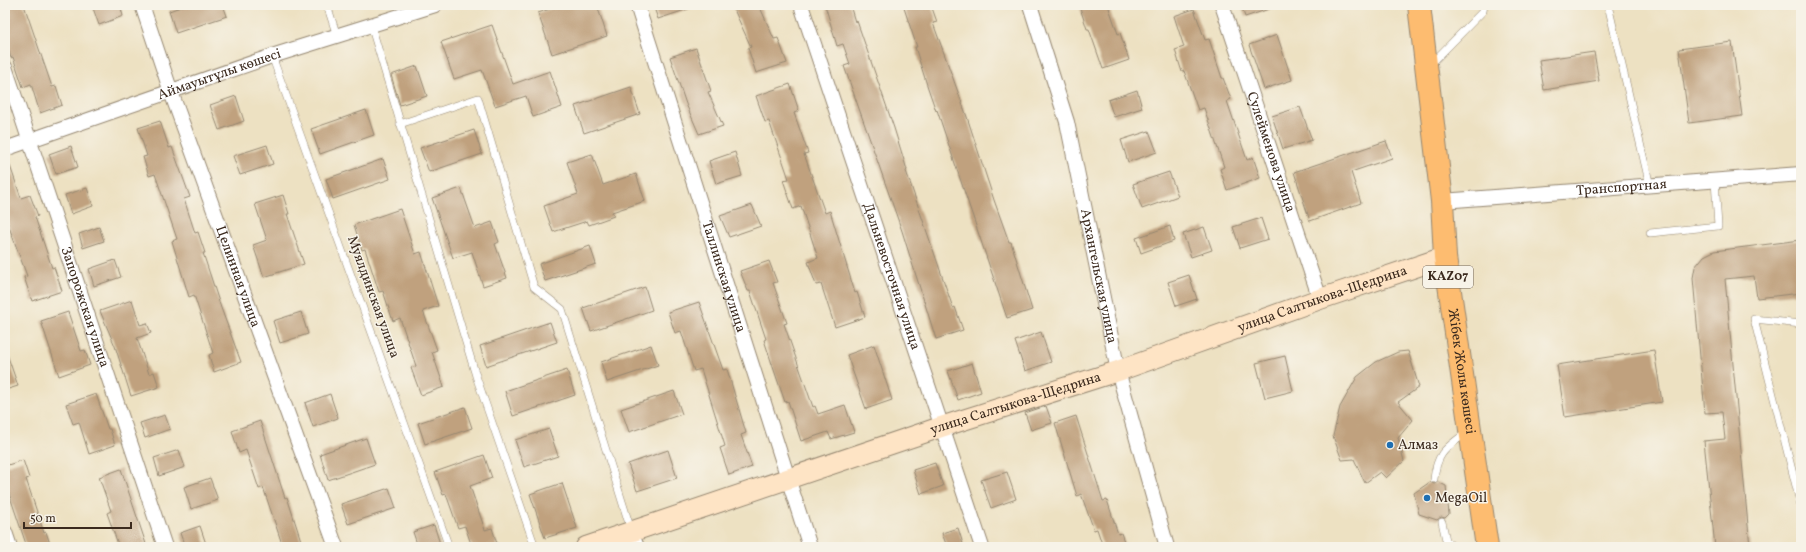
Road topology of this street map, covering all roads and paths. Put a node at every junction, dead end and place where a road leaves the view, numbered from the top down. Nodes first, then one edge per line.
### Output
1 (142, 5) edge
2 (327, 5) edge
3 (434, 5) edge
4 (637, 5) edge
5 (801, 5) edge
6 (1030, 5) edge
7 (1222, 5) edge
8 (1419, 5) edge
9 (1484, 5) edge
10 (1608, 5) edge
11 (371, 25) junction
12 (337, 36) junction
13 (272, 56) junction
14 (5, 67) edge
15 (1426, 69) junction
16 (171, 92) junction
17 (400, 124) junction
18 (30, 140) junction
19 (5, 149) edge
20 (1801, 174) edge
21 (1716, 181) junction
22 (1650, 186) junction
23 (1442, 201) junction
24 (1650, 233) dead end
25 (1445, 257) junction
26 (1320, 299) junction
27 (1801, 324) edge
28 (1118, 371) junction
29 (941, 427) junction
30 (1469, 431) junction
31 (789, 478) junction
32 (1434, 479) dead end
33 (1801, 506) edge
34 (1442, 522) dead end
35 (5, 532) edge
36 (634, 539) edge
37 (10, 547) edge
38 (165, 547) edge
39 (336, 547) edge
40 (450, 547) edge
41 (535, 547) edge
42 (586, 547) edge
43 (810, 547) edge
44 (982, 547) edge
45 (1167, 547) edge
46 (1453, 547) edge
47 (1486, 547) edge

1 - 16 street, Целинная улица
2 - 12 lane
3 - 11 street, Аймауытұлы көшесі
4 - 31 street, Таллинская улица
5 - 29 street, Дальневосточная улица
6 - 28 street, Архангельская улица
7 - 26 street, Сулейменова улица
8 - 15 highway, Жібек Жолы көшесі / KAZ07
9 - 15 lane
10 - 22 lane
11 - 12 street, Аймауытұлы көшесі
11 - 17 lane
12 - 13 street, Аймауытұлы көшесі
13 - 16 street, Аймауытұлы көшесі
13 - 40 lane, Муялдинская улица
14 - 18 street, Запорожская улица
15 - 23 highway, Жібек Жолы көшесі / KAZ07
16 - 18 street, Аймауытұлы көшесі
16 - 39 street, Целинная улица
17 - 36 lane
17 - 41 lane
18 - 19 street, Аймауытұлы көшесі
18 - 38 street, Запорожская улица
20 - 21 street, Транспортная
21 - 22 street, Транспортная
21 - 24 lane
22 - 23 street, Транспортная
23 - 25 highway, Жібек Жолы көшесі / KAZ07
25 - 26 street, улица Салтыкова-Щедрина
25 - 30 highway, Жібек Жолы көшесі / KAZ07
26 - 28 street, улица Салтыкова-Щедрина
27 - 33 lane
28 - 29 street, улица Салтыкова-Щедрина
28 - 45 street, Архангельская улица
29 - 31 street, улица Салтыкова-Щедрина
29 - 44 street, Дальневосточная улица
30 - 32 lane
30 - 47 highway, Жібек Жолы көшесі / KAZ07
31 - 36 street, улица Салтыкова-Щедрина
31 - 43 street, Таллинская улица
34 - 46 lane
35 - 37 street
36 - 42 street, улица Салтыкова-Щедрина

